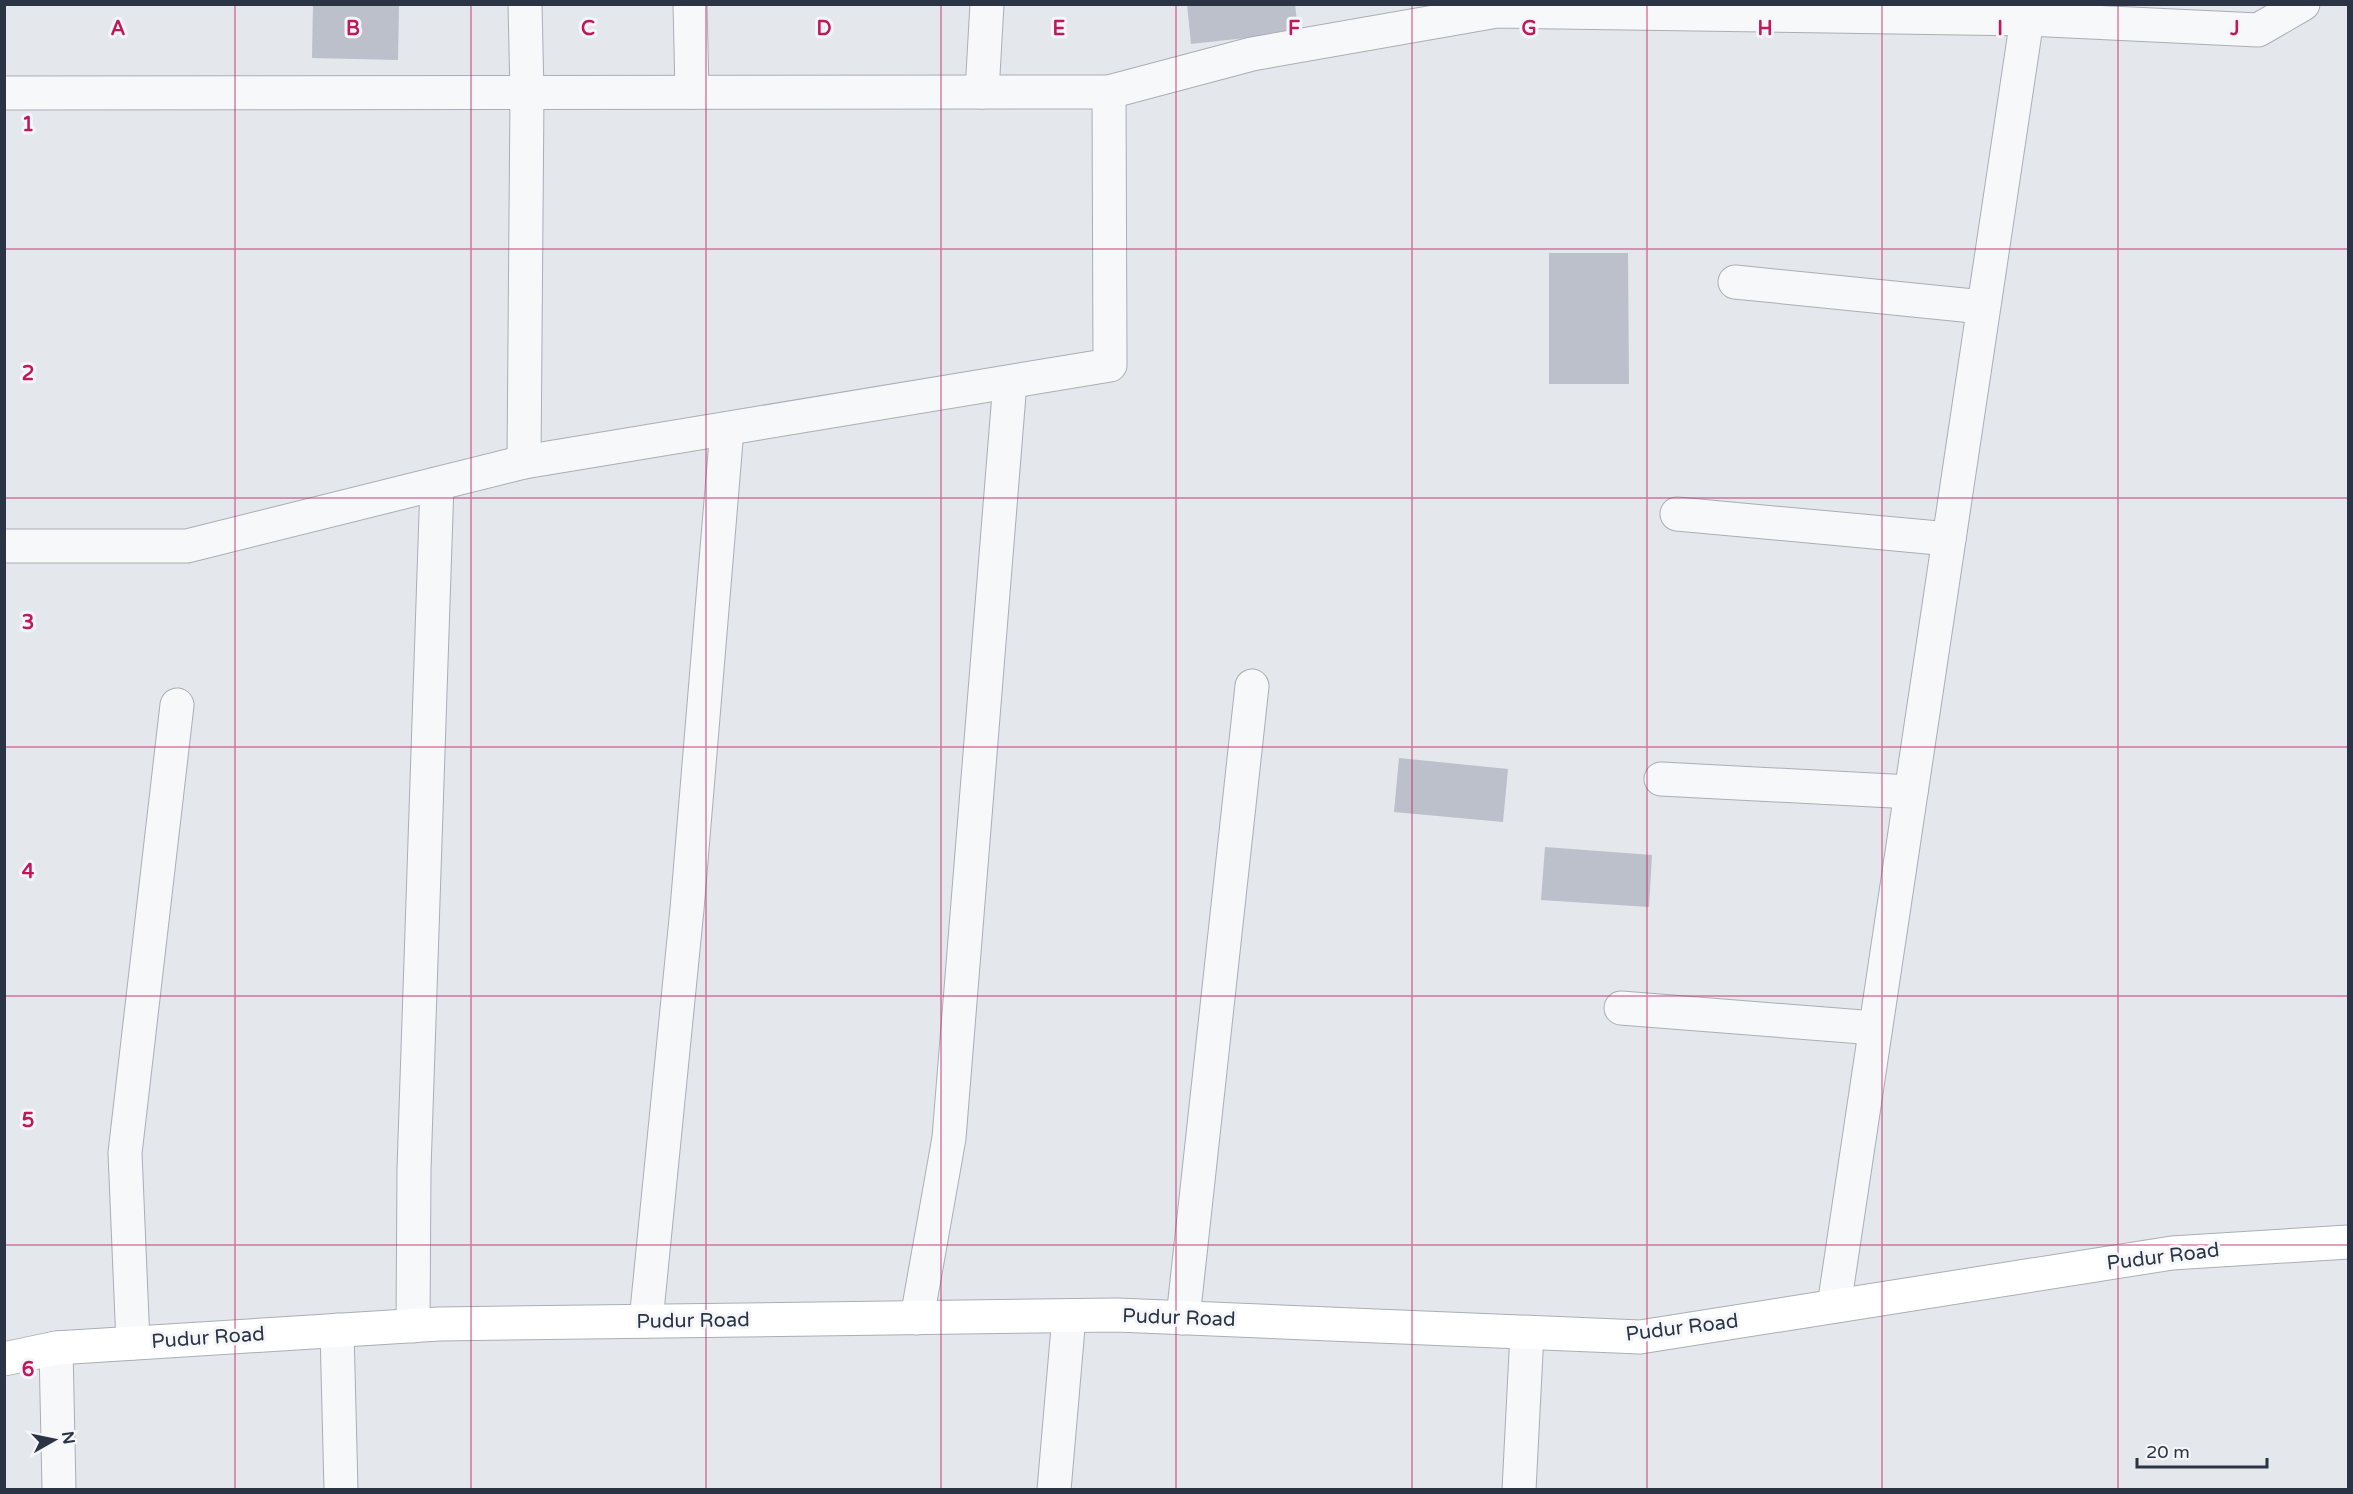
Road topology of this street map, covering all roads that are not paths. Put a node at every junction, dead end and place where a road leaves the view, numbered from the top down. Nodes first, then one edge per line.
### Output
1 (525, 4) edge
2 (690, 4) edge
3 (987, 4) edge
4 (2303, 4) edge
5 (2027, 20) junction
6 (692, 92) junction
7 (982, 92) junction
8 (1109, 92) junction
9 (4, 93) edge
10 (527, 93) junction
11 (1736, 282) dead end
12 (1983, 307) junction
13 (1010, 382) junction
14 (727, 429) junction
15 (524, 462) junction
16 (437, 484) junction
17 (1677, 514) dead end
18 (1949, 539) junction
19 (4, 546) edge
20 (1252, 686) dead end
21 (177, 705) dead end
22 (1661, 779) dead end
23 (1911, 792) junction
24 (1621, 1008) dead end
25 (1875, 1028) junction
26 (2349, 1242) edge
27 (1834, 1306) junction
28 (1069, 1316) junction
29 (917, 1318) junction
30 (1183, 1318) junction
31 (646, 1322) junction
32 (413, 1326) junction
33 (337, 1330) junction
34 (1527, 1333) junction
35 (133, 1343) junction
36 (56, 1348) junction
37 (4, 1359) edge
38 (59, 1490) edge
39 (340, 1490) edge
40 (1054, 1490) edge
41 (1519, 1490) edge

1 - 10 street
2 - 6 street
3 - 7 street
4 - 5 street
5 - 8 street
5 - 12 street
6 - 7 street
6 - 10 street
7 - 8 street
8 - 13 street
9 - 10 street
10 - 15 street
11 - 12 street
12 - 18 street
13 - 14 street
13 - 29 street
14 - 15 street
14 - 31 street
15 - 16 street
16 - 19 street
16 - 32 street
17 - 18 street
18 - 23 street
20 - 30 street
21 - 35 street
22 - 23 street
23 - 25 street
24 - 25 street
25 - 27 street
26 - 27 street, Pudur Road
27 - 34 street, Pudur Road
28 - 29 street, Pudur Road
28 - 30 street, Pudur Road
28 - 40 street
29 - 31 street, Pudur Road
30 - 34 street, Pudur Road
31 - 32 street, Pudur Road
32 - 33 street, Pudur Road
33 - 35 street, Pudur Road
33 - 39 street
34 - 41 street
35 - 36 street, Pudur Road
36 - 37 street, Pudur Road
36 - 38 street

